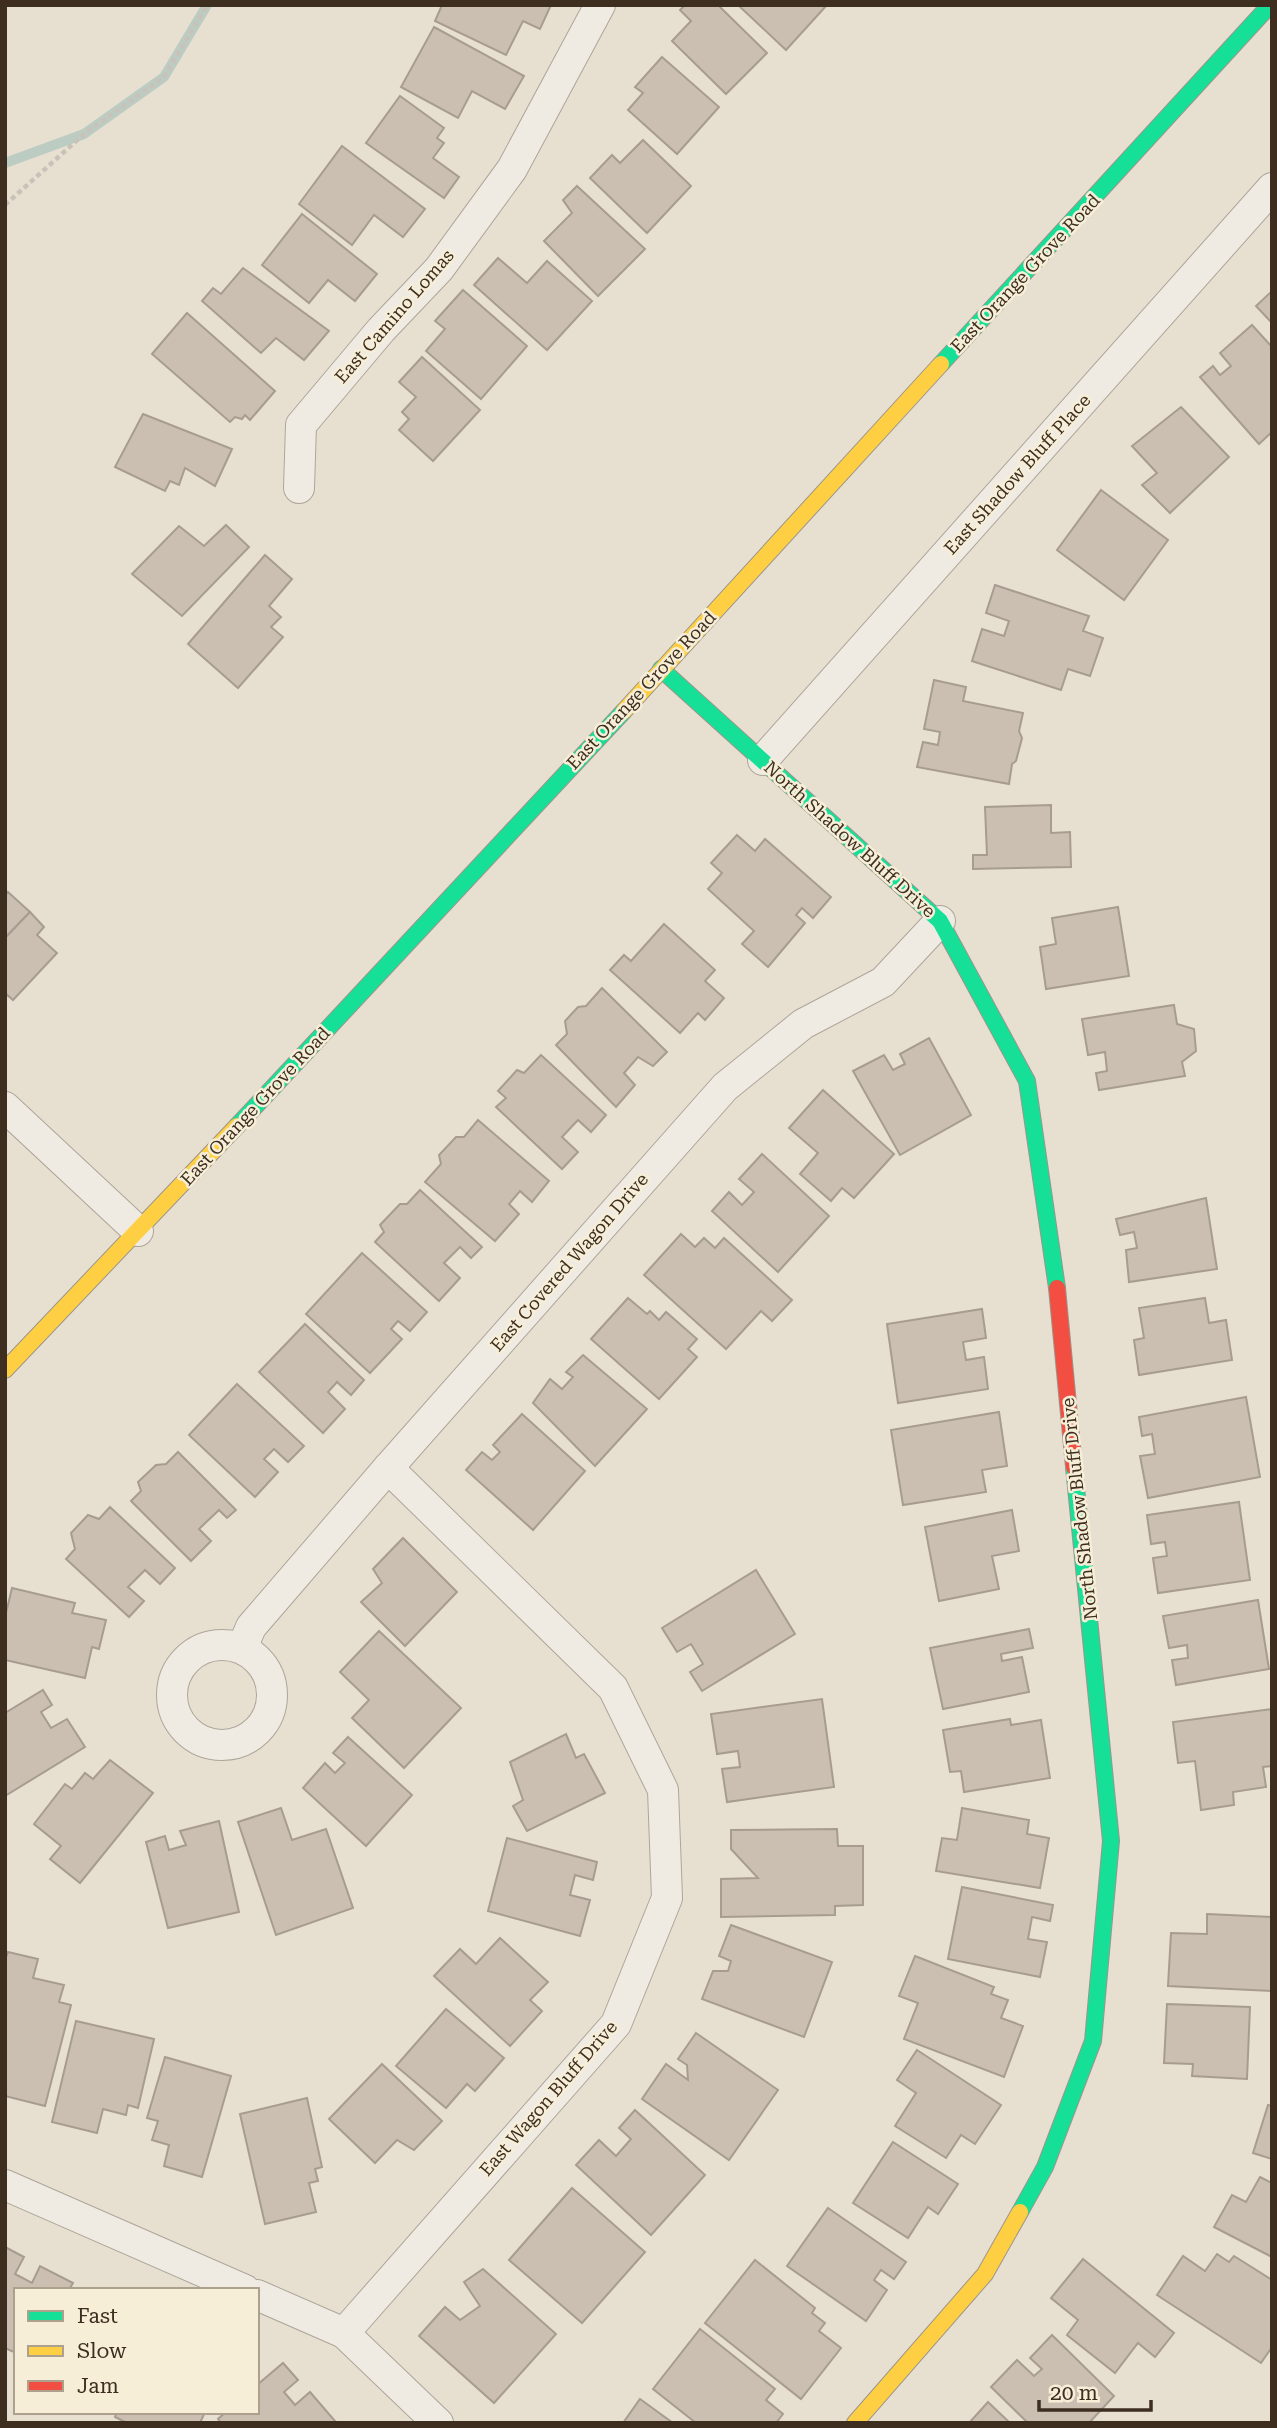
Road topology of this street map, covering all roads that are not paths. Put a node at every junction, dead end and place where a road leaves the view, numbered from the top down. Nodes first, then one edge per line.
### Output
1 (600, 5) edge
2 (1270, 5) edge
3 (1272, 188) edge
4 (299, 488) dead end
5 (661, 669) junction
6 (763, 760) junction
7 (940, 921) junction
8 (5, 1107) edge
9 (138, 1231) junction
10 (5, 1370) edge
11 (388, 1468) junction
12 (242, 1648) dead end
13 (5, 2185) edge
14 (240, 2288) edge
15 (259, 2296) edge
16 (344, 2333) junction
17 (438, 2423) edge
18 (855, 2423) edge

1 - 4 street, East Camino Lomas
2 - 5 street, East Orange Grove Road
3 - 6 street, East Shadow Bluff Place
5 - 6 street, North Shadow Bluff Drive
5 - 9 street, East Orange Grove Road
6 - 7 street, North Shadow Bluff Drive
7 - 11 street, East Covered Wagon Drive
7 - 18 street, North Shadow Bluff Drive
8 - 9 street
9 - 10 street, East Orange Grove Road
11 - 12 street, East Covered Wagon Drive
11 - 16 street, East Wagon Bluff Drive
13 - 14 street
15 - 16 street
16 - 17 street

